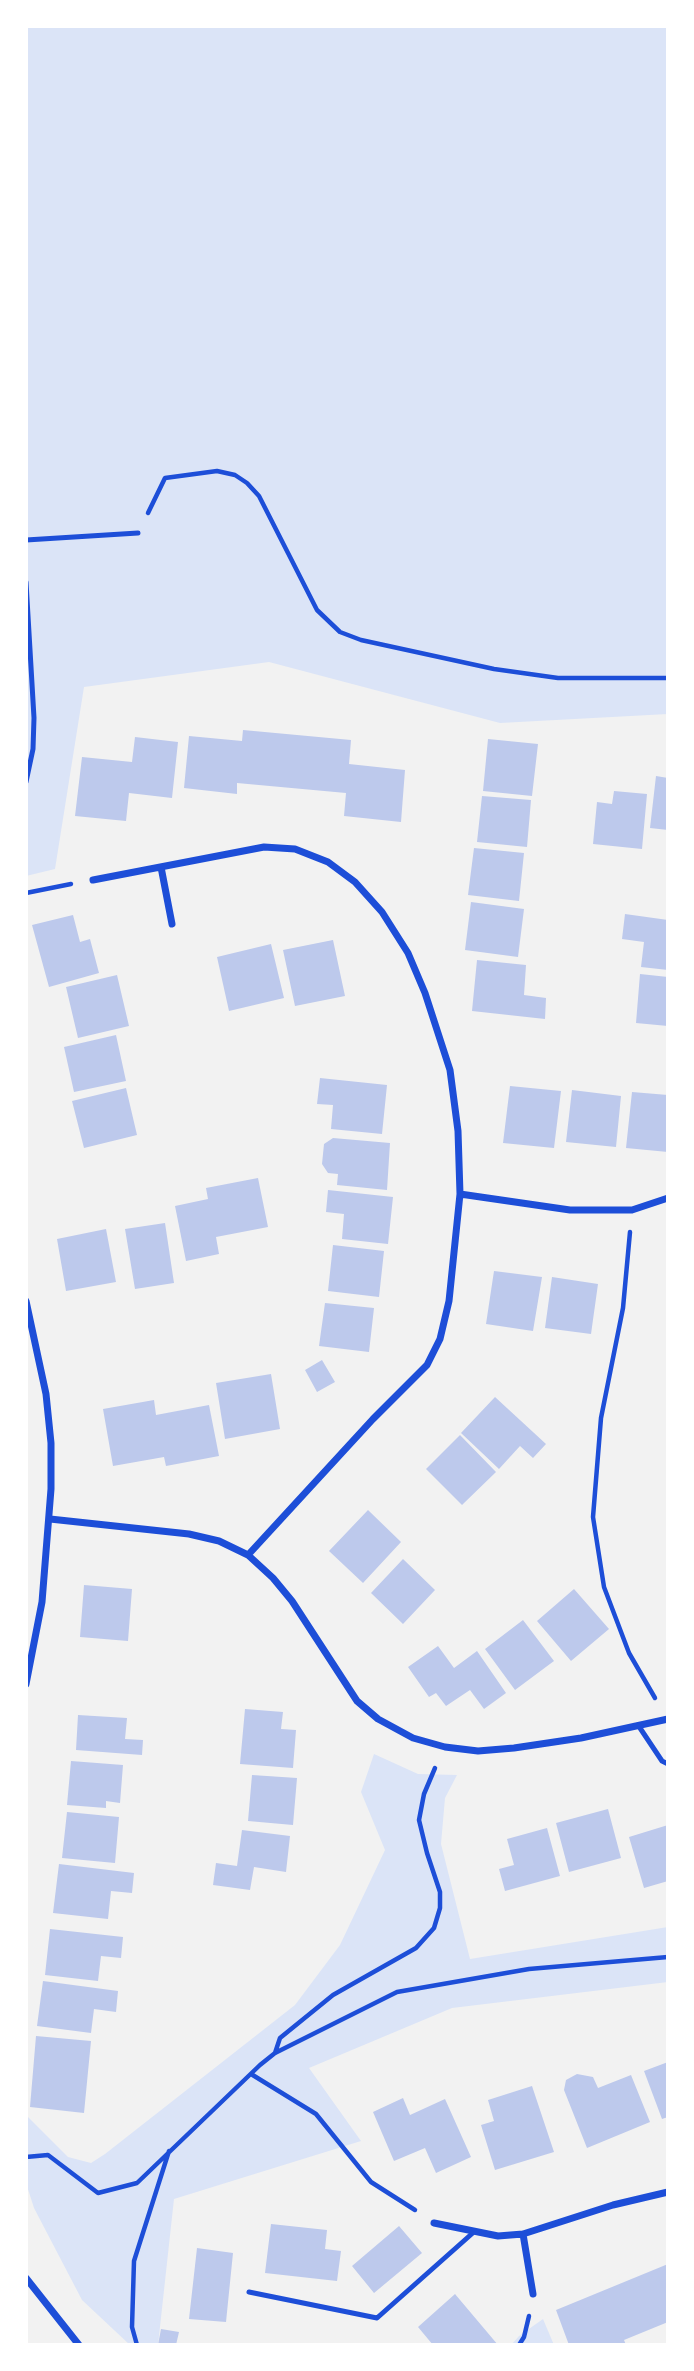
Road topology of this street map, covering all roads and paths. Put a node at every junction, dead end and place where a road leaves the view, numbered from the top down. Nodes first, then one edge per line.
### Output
1 (138, 533) joint
2 (26, 540) edge
3 (26, 582) edge
4 (668, 678) edge
5 (26, 782) edge
6 (161, 866) junction
7 (93, 880) joint
8 (26, 893) edge
9 (172, 924) dead end
10 (460, 1194) junction
11 (668, 1198) edge
12 (632, 1210) junction
13 (26, 1301) edge
14 (50, 1519) junction
15 (248, 1555) junction
16 (26, 1684) edge
17 (668, 1718) edge
18 (638, 1725) junction
19 (444, 1747) junction
20 (668, 1764) edge
21 (668, 1957) edge
22 (275, 2053) junction
23 (251, 2074) junction
24 (169, 2150) junction
25 (26, 2157) edge
26 (668, 2192) edge
27 (434, 2223) joint
28 (475, 2231) junction
29 (523, 2234) junction
30 (26, 2278) edge
31 (249, 2292) dead end
32 (533, 2294) joint
33 (79, 2345) edge
34 (137, 2345) edge
35 (519, 2345) edge

1 - 2 lane
1 - 4 path
3 - 5 lane
6 - 7 street
6 - 9 street
6 - 10 street
7 - 8 path
10 - 12 street
10 - 15 street
11 - 12 street
12 - 17 path
13 - 14 street
14 - 15 street
14 - 16 street
15 - 19 street
17 - 18 street
18 - 19 street
18 - 20 lane
19 - 22 path
21 - 22 path
22 - 23 path
23 - 24 path
23 - 27 path
24 - 25 path
24 - 34 path
26 - 29 street
27 - 28 street
28 - 29 street
28 - 31 lane
29 - 32 street
30 - 33 street
32 - 35 path

